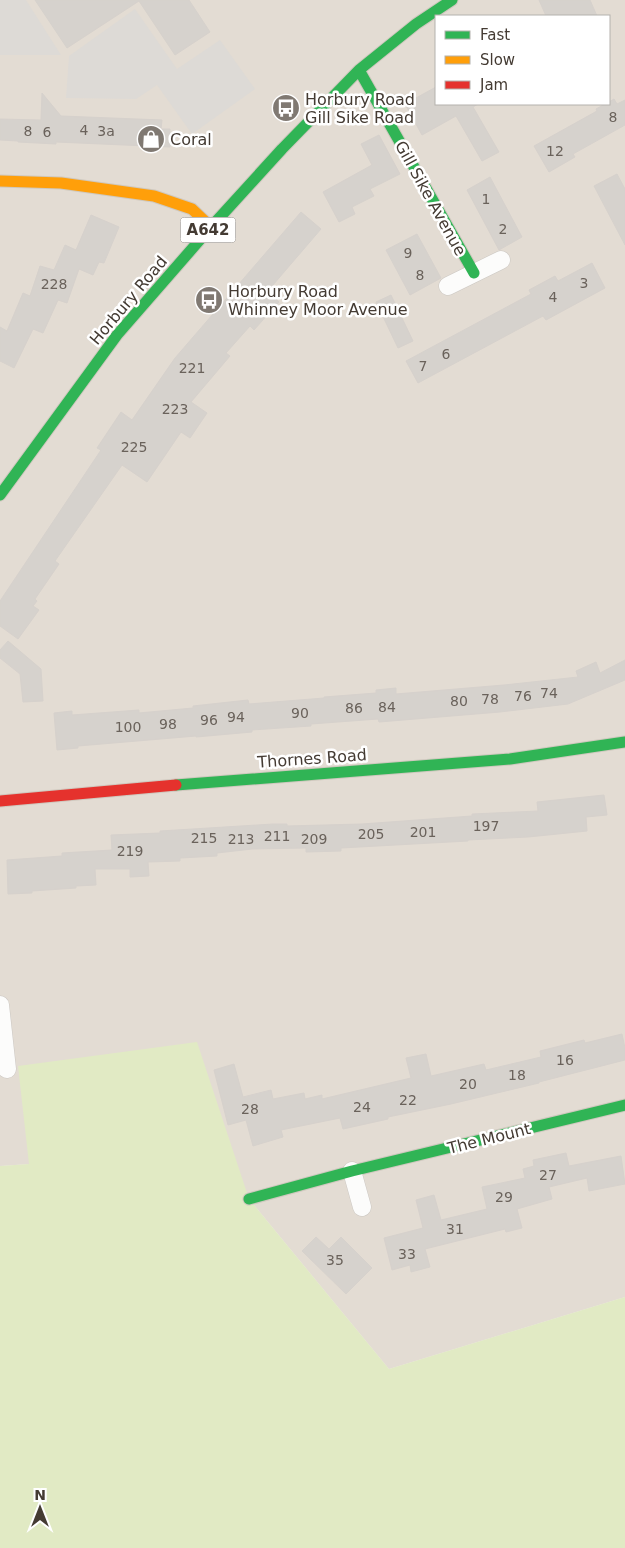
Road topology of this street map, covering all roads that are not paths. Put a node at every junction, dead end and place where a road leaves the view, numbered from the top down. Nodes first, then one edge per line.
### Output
1 (452, 0) edge
2 (359, 70) junction
3 (0, 181) edge
4 (212, 227) junction
5 (501, 260) dead end
6 (474, 274) junction
7 (448, 286) dead end
8 (0, 495) edge
9 (625, 742) edge
10 (0, 801) edge
11 (1, 1016) edge
12 (7, 1069) dead end
13 (625, 1105) edge
14 (352, 1172) junction
15 (249, 1199) dead end
16 (362, 1208) dead end

1 - 2 main road, Horbury Road / A642
2 - 4 main road, Horbury Road / A642
2 - 6 main road, Gill Sike Avenue
3 - 4 main road
4 - 8 main road, Horbury Road / A642
5 - 6 street, Gill Sike Avenue
6 - 7 street, Gill Sike Avenue
9 - 10 main road, Thornes Road
11 - 12 street
13 - 14 main road, The Mount
14 - 15 main road, The Mount
14 - 16 street

